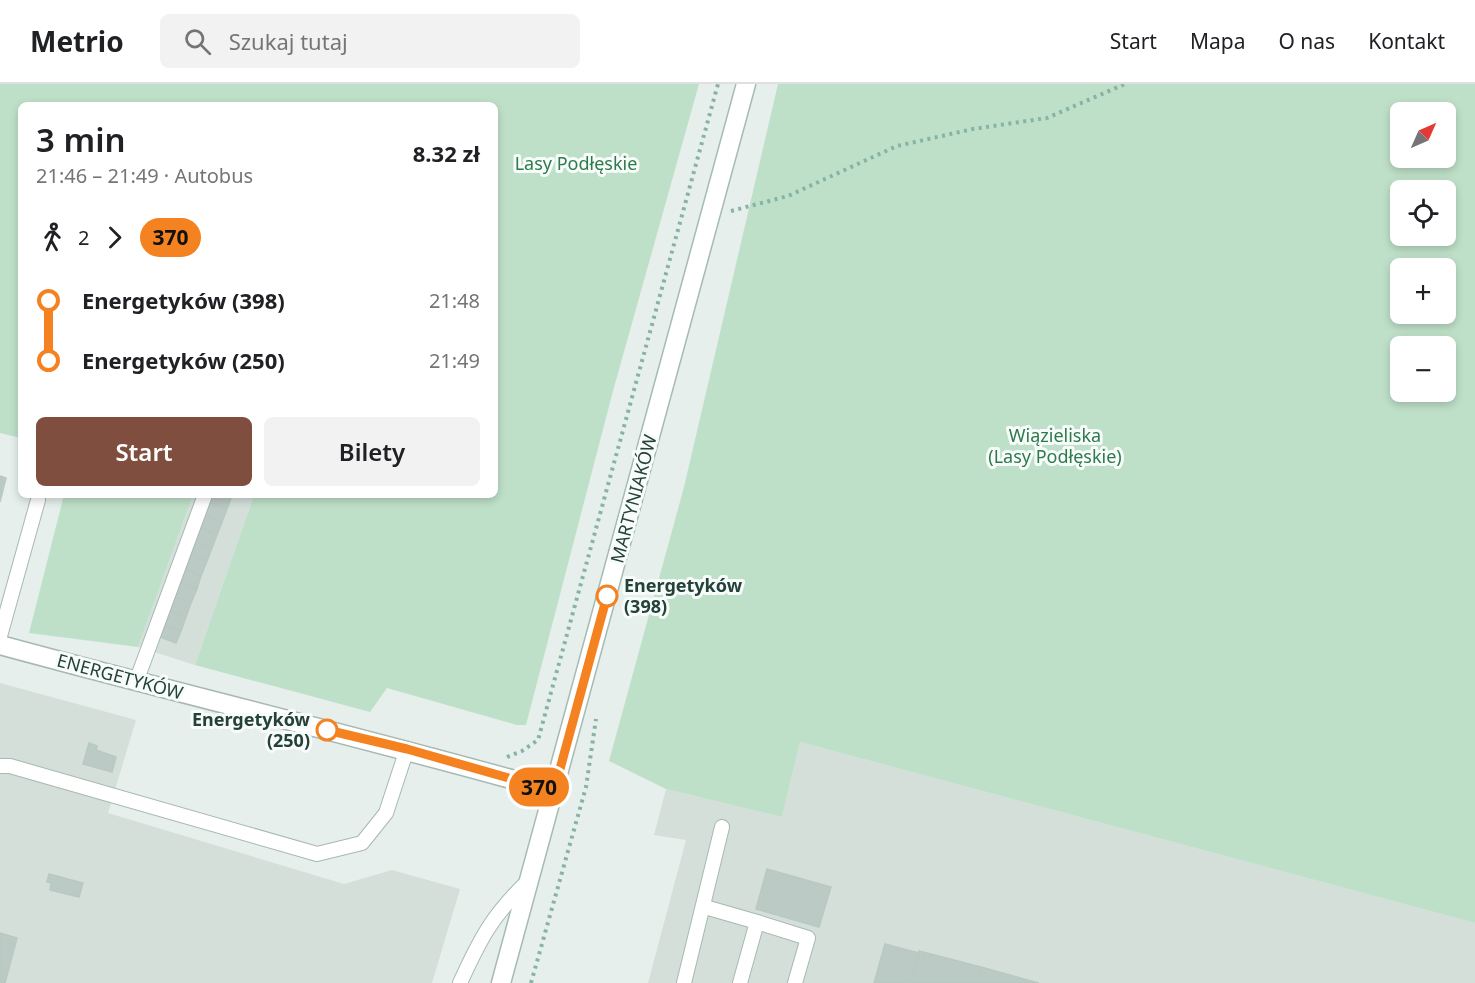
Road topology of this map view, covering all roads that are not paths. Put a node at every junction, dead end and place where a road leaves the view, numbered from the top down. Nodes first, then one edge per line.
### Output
1 (746, 84) edge
2 (204, 498) edge
3 (38, 500) dead end
4 (0, 636) edge
5 (0, 645) edge
6 (136, 682) junction
7 (407, 749) junction
8 (0, 766) edge
9 (554, 791) junction
10 (722, 827) dead end
11 (528, 882) junction
12 (705, 906) junction
13 (757, 922) junction
14 (460, 983) edge
15 (501, 983) edge
16 (684, 983) edge
17 (740, 983) edge
18 (795, 983) edge

1 - 9 main road, MARTYNIAKÓW
2 - 6 lane
3 - 4 lane
5 - 6 main road, ENERGETYKÓW
6 - 7 main road, ENERGETYKÓW
7 - 8 lane
7 - 9 main road, ENERGETYKÓW
9 - 11 main road, MARTYNIAKÓW
10 - 12 lane
11 - 14 lane
11 - 15 main road, MARTYNIAKÓW
12 - 13 lane
12 - 16 lane
13 - 17 lane
13 - 18 lane

